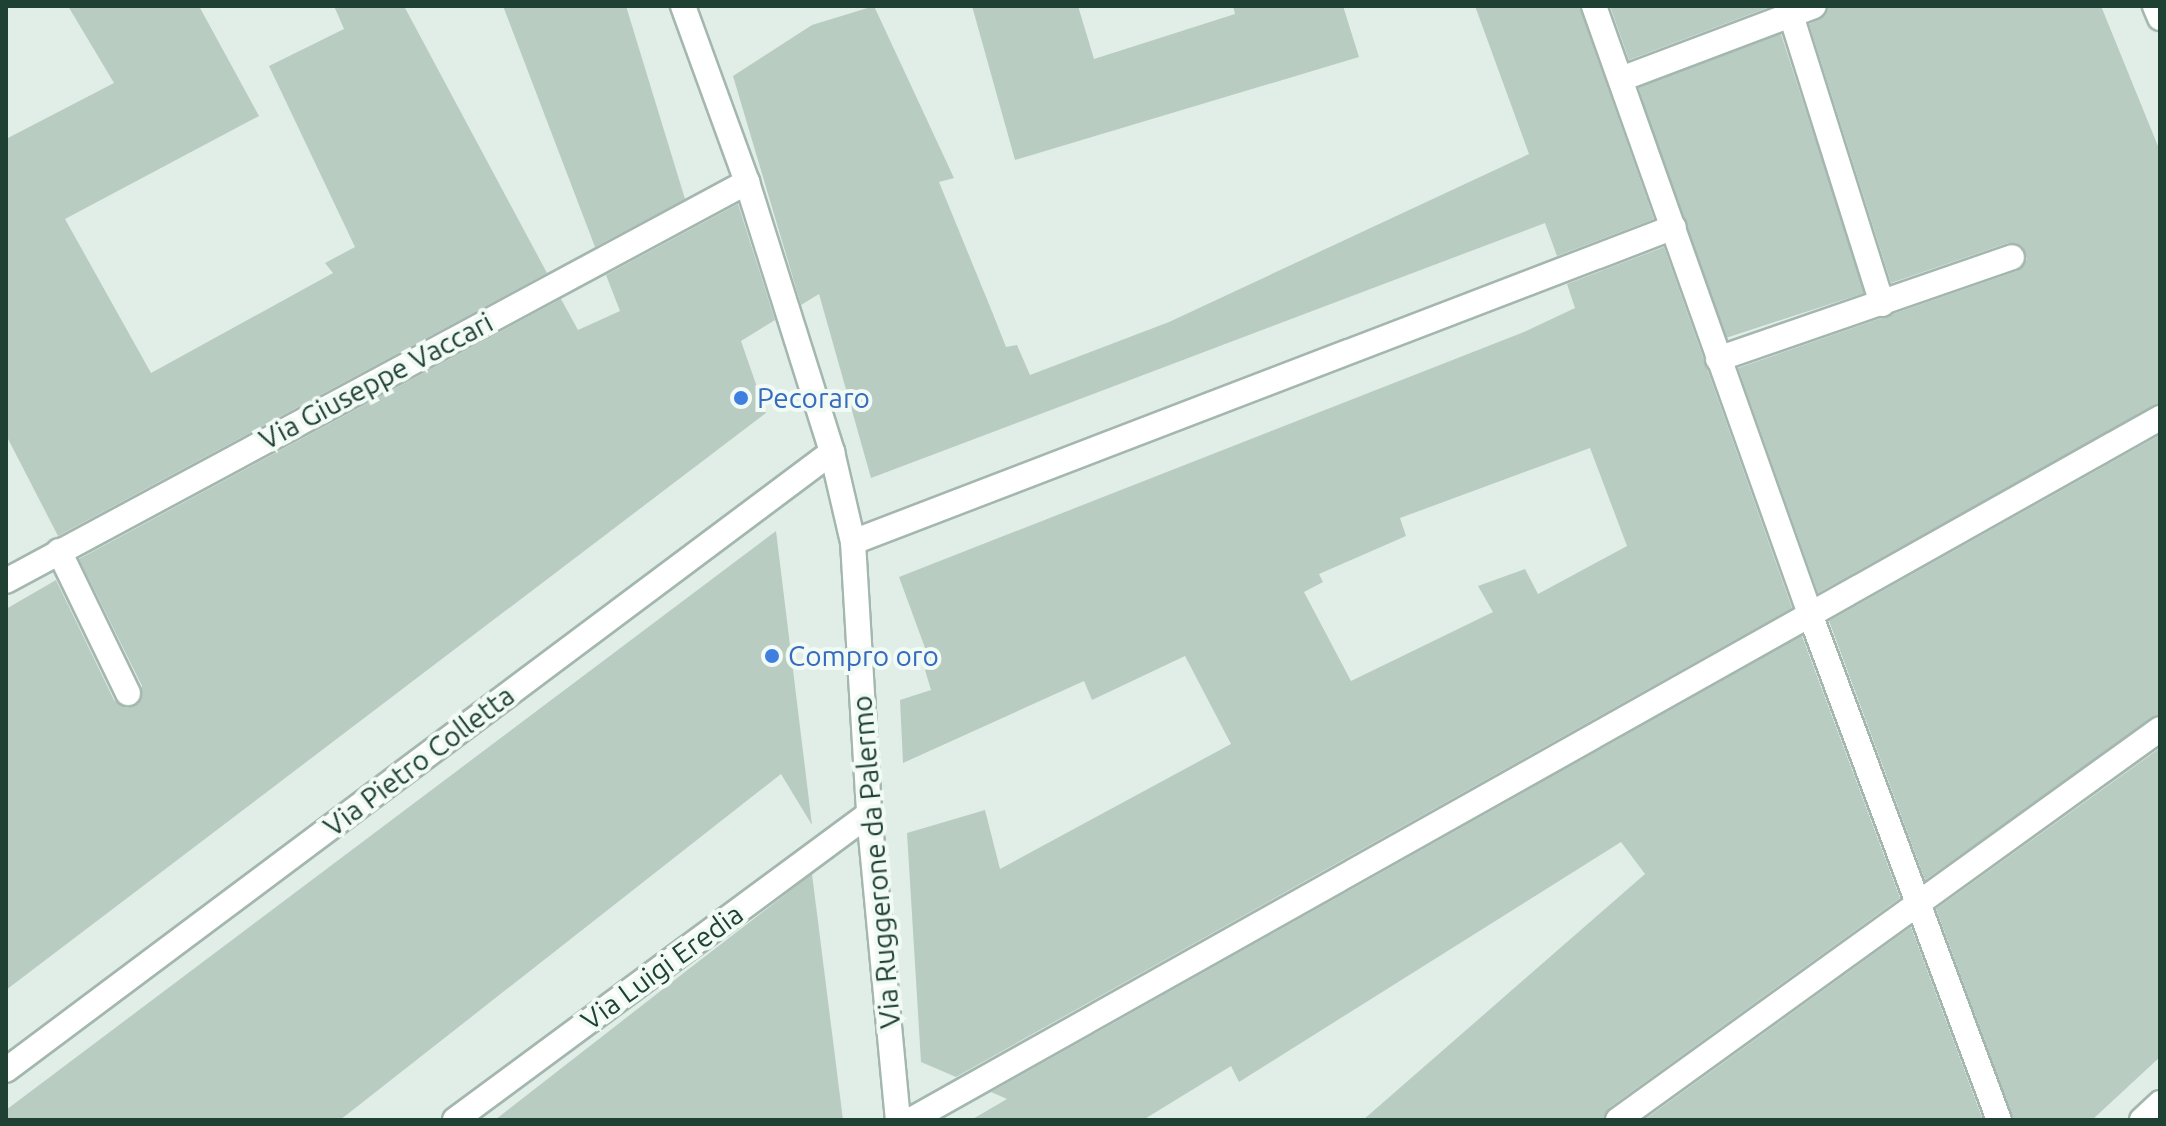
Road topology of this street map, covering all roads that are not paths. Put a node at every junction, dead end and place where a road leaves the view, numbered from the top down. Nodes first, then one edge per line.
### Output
1 (683, 6) edge
2 (1594, 6) edge
3 (2155, 6) edge
4 (1803, 10) edge
5 (2160, 18) edge
6 (1621, 79) junction
7 (747, 182) junction
8 (1674, 227) junction
9 (2012, 257) dead end
10 (1882, 304) junction
11 (1718, 359) junction
12 (2160, 418) edge
13 (832, 452) junction
14 (853, 542) junction
15 (59, 551) junction
16 (6, 581) edge
17 (1810, 614) junction
18 (128, 693) dead end
19 (2160, 729) edge
20 (869, 814) junction
21 (1918, 904) junction
22 (6, 1070) edge
23 (2160, 1103) edge
24 (455, 1120) edge
25 (898, 1120) edge
26 (911, 1120) edge
27 (1618, 1120) edge
28 (1999, 1120) edge
29 (2142, 1120) edge

1 - 7 street, Via Ruggerone da Palermo
2 - 6 street
3 - 5 street
4 - 6 street
4 - 10 street
6 - 8 street
7 - 13 street, Via Ruggerone da Palermo
7 - 15 street, Via Giuseppe Vaccari
8 - 11 street
8 - 14 street
9 - 10 street
10 - 11 street
11 - 17 street
12 - 17 street
13 - 14 street, Via Ruggerone da Palermo
13 - 22 street, Via Pietro Colletta
14 - 20 street, Via Ruggerone da Palermo
15 - 16 street, Via Giuseppe Vaccari
15 - 18 street
17 - 21 street
17 - 26 street
19 - 21 street
20 - 24 street, Via Luigi Eredia
20 - 25 street, Via Ruggerone da Palermo
21 - 27 street
21 - 28 street
23 - 29 street

